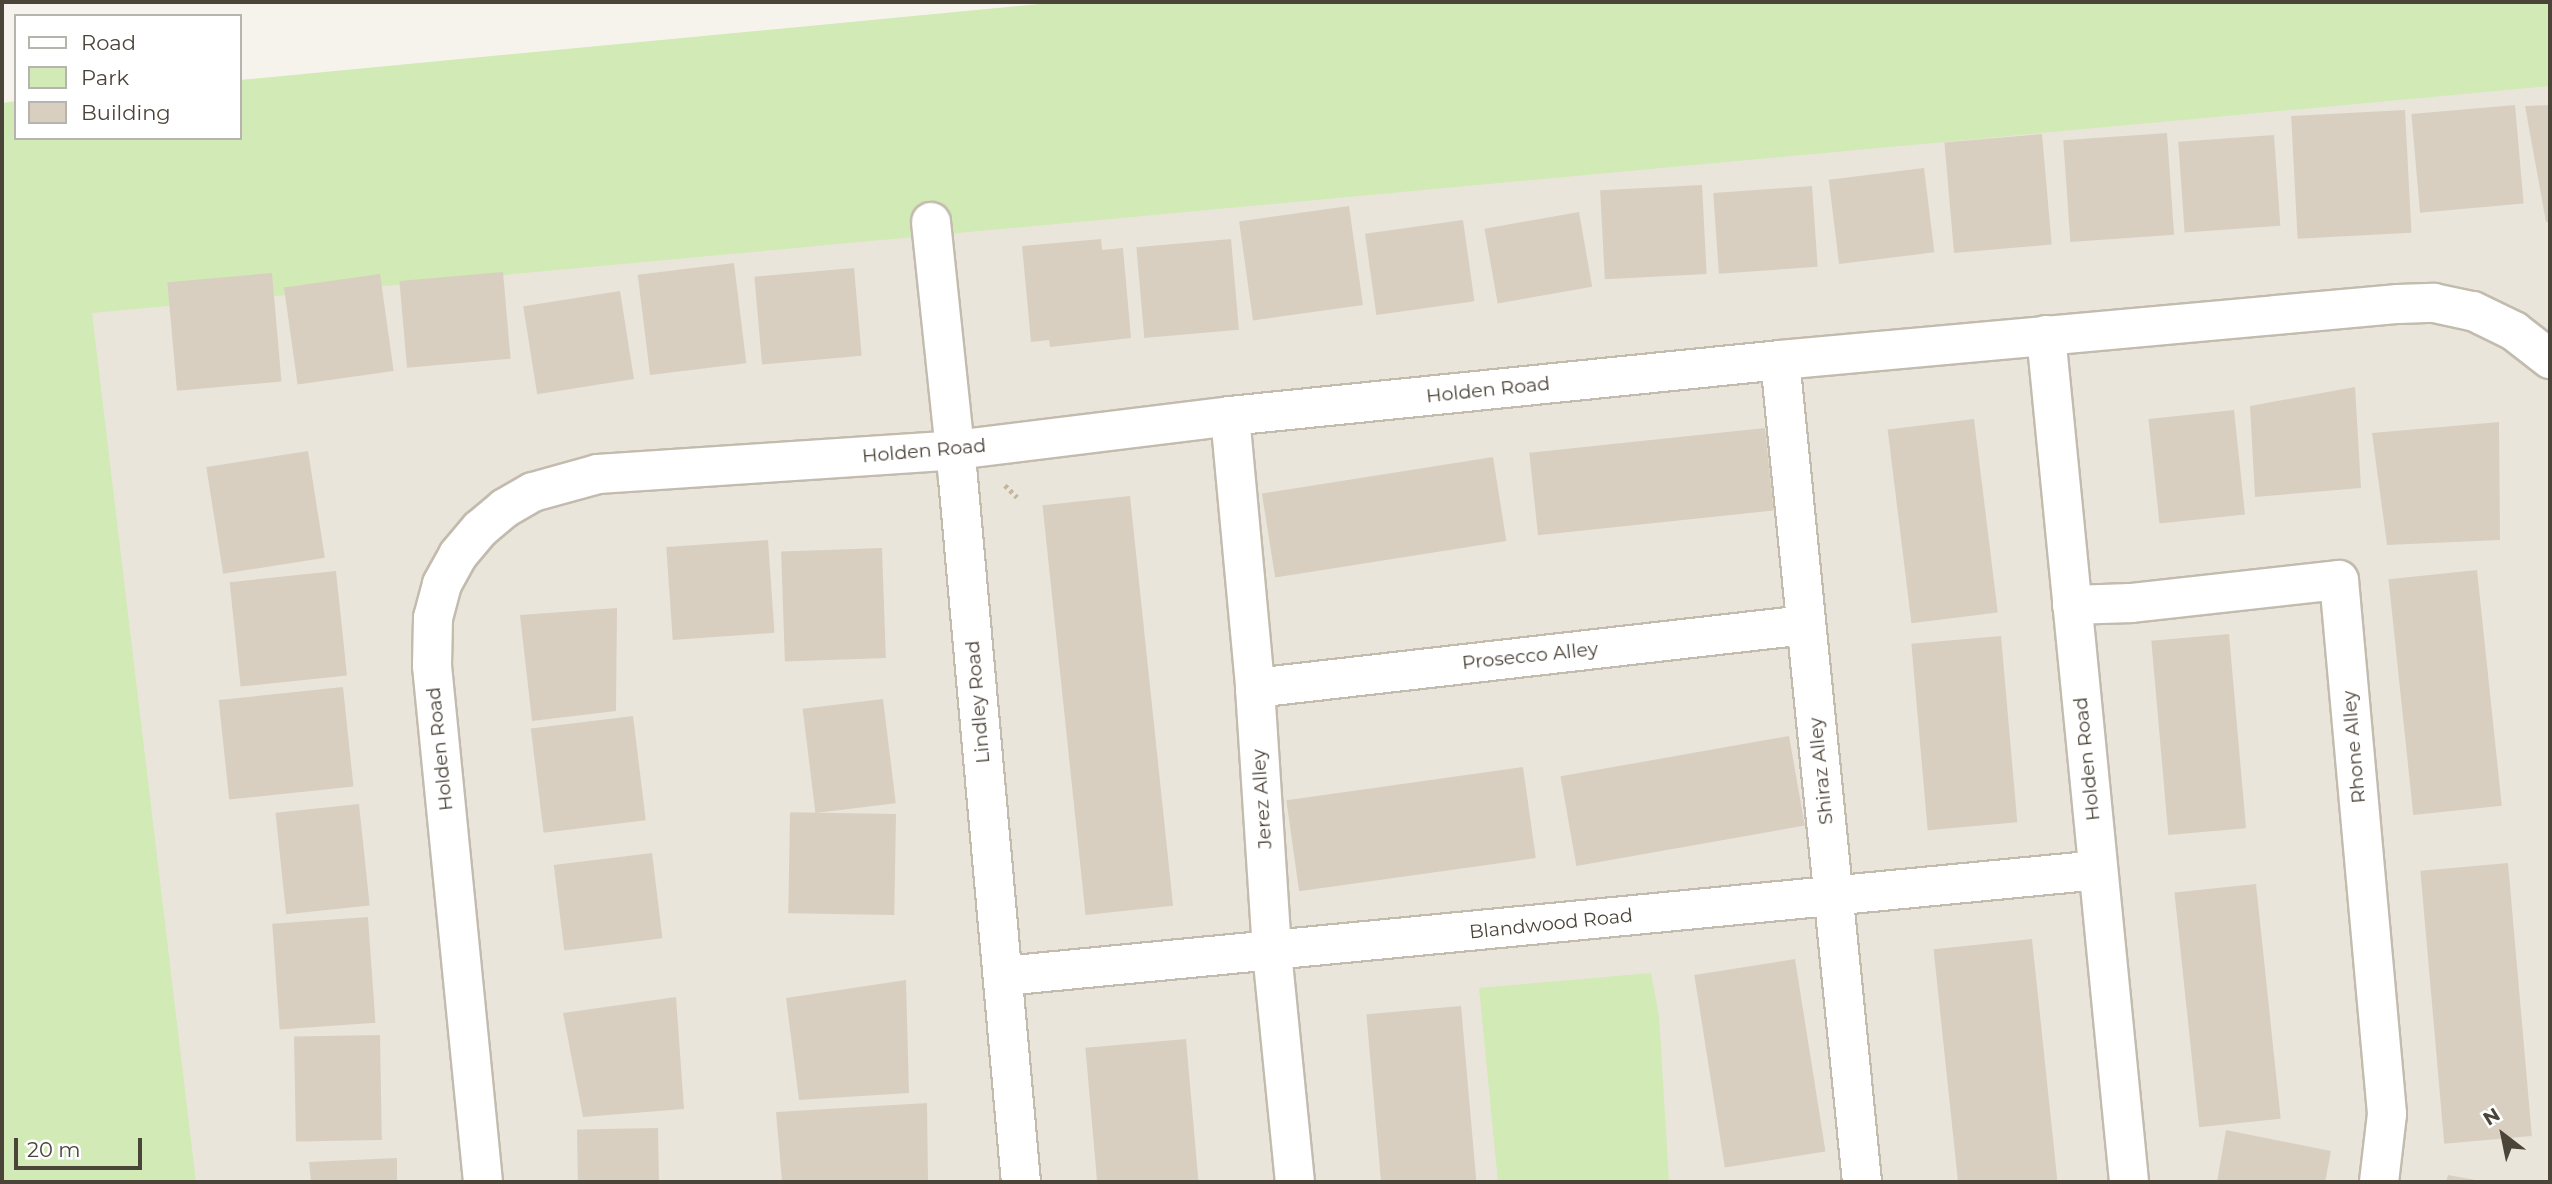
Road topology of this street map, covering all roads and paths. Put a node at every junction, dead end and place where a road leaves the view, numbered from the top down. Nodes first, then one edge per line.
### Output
1 (931, 222) dead end
2 (2046, 335) junction
3 (2550, 359) edge
4 (1780, 360) junction
5 (1230, 416) junction
6 (955, 450) junction
7 (2072, 605) junction
8 (1805, 625) junction
9 (1255, 688) junction
10 (2098, 870) junction
11 (1834, 896) junction
12 (1272, 952) junction
13 (1004, 976) junction
14 (483, 1182) edge
15 (1021, 1182) edge
16 (1295, 1182) edge
17 (1862, 1182) edge
18 (2129, 1182) edge
19 (2379, 1182) edge

1 - 6 street, Lindley Road
2 - 3 street, Holden Road
2 - 4 street, Holden Road
2 - 7 street, Holden Road
4 - 5 street, Holden Road
4 - 8 street, Shiraz Alley
5 - 6 street, Holden Road
5 - 9 street, Jerez Alley
6 - 13 street, Lindley Road
6 - 14 street, Holden Road
7 - 10 street, Holden Road
7 - 19 street, Rhone Alley
8 - 9 street, Prosecco Alley
8 - 11 street, Shiraz Alley
9 - 12 street, Jerez Alley
10 - 11 street, Blandwood Road
10 - 18 street, Holden Road
11 - 12 street, Blandwood Road
11 - 17 street, Shiraz Alley
12 - 13 street, Blandwood Road
12 - 16 street, Jerez Alley
13 - 15 street, Lindley Road

